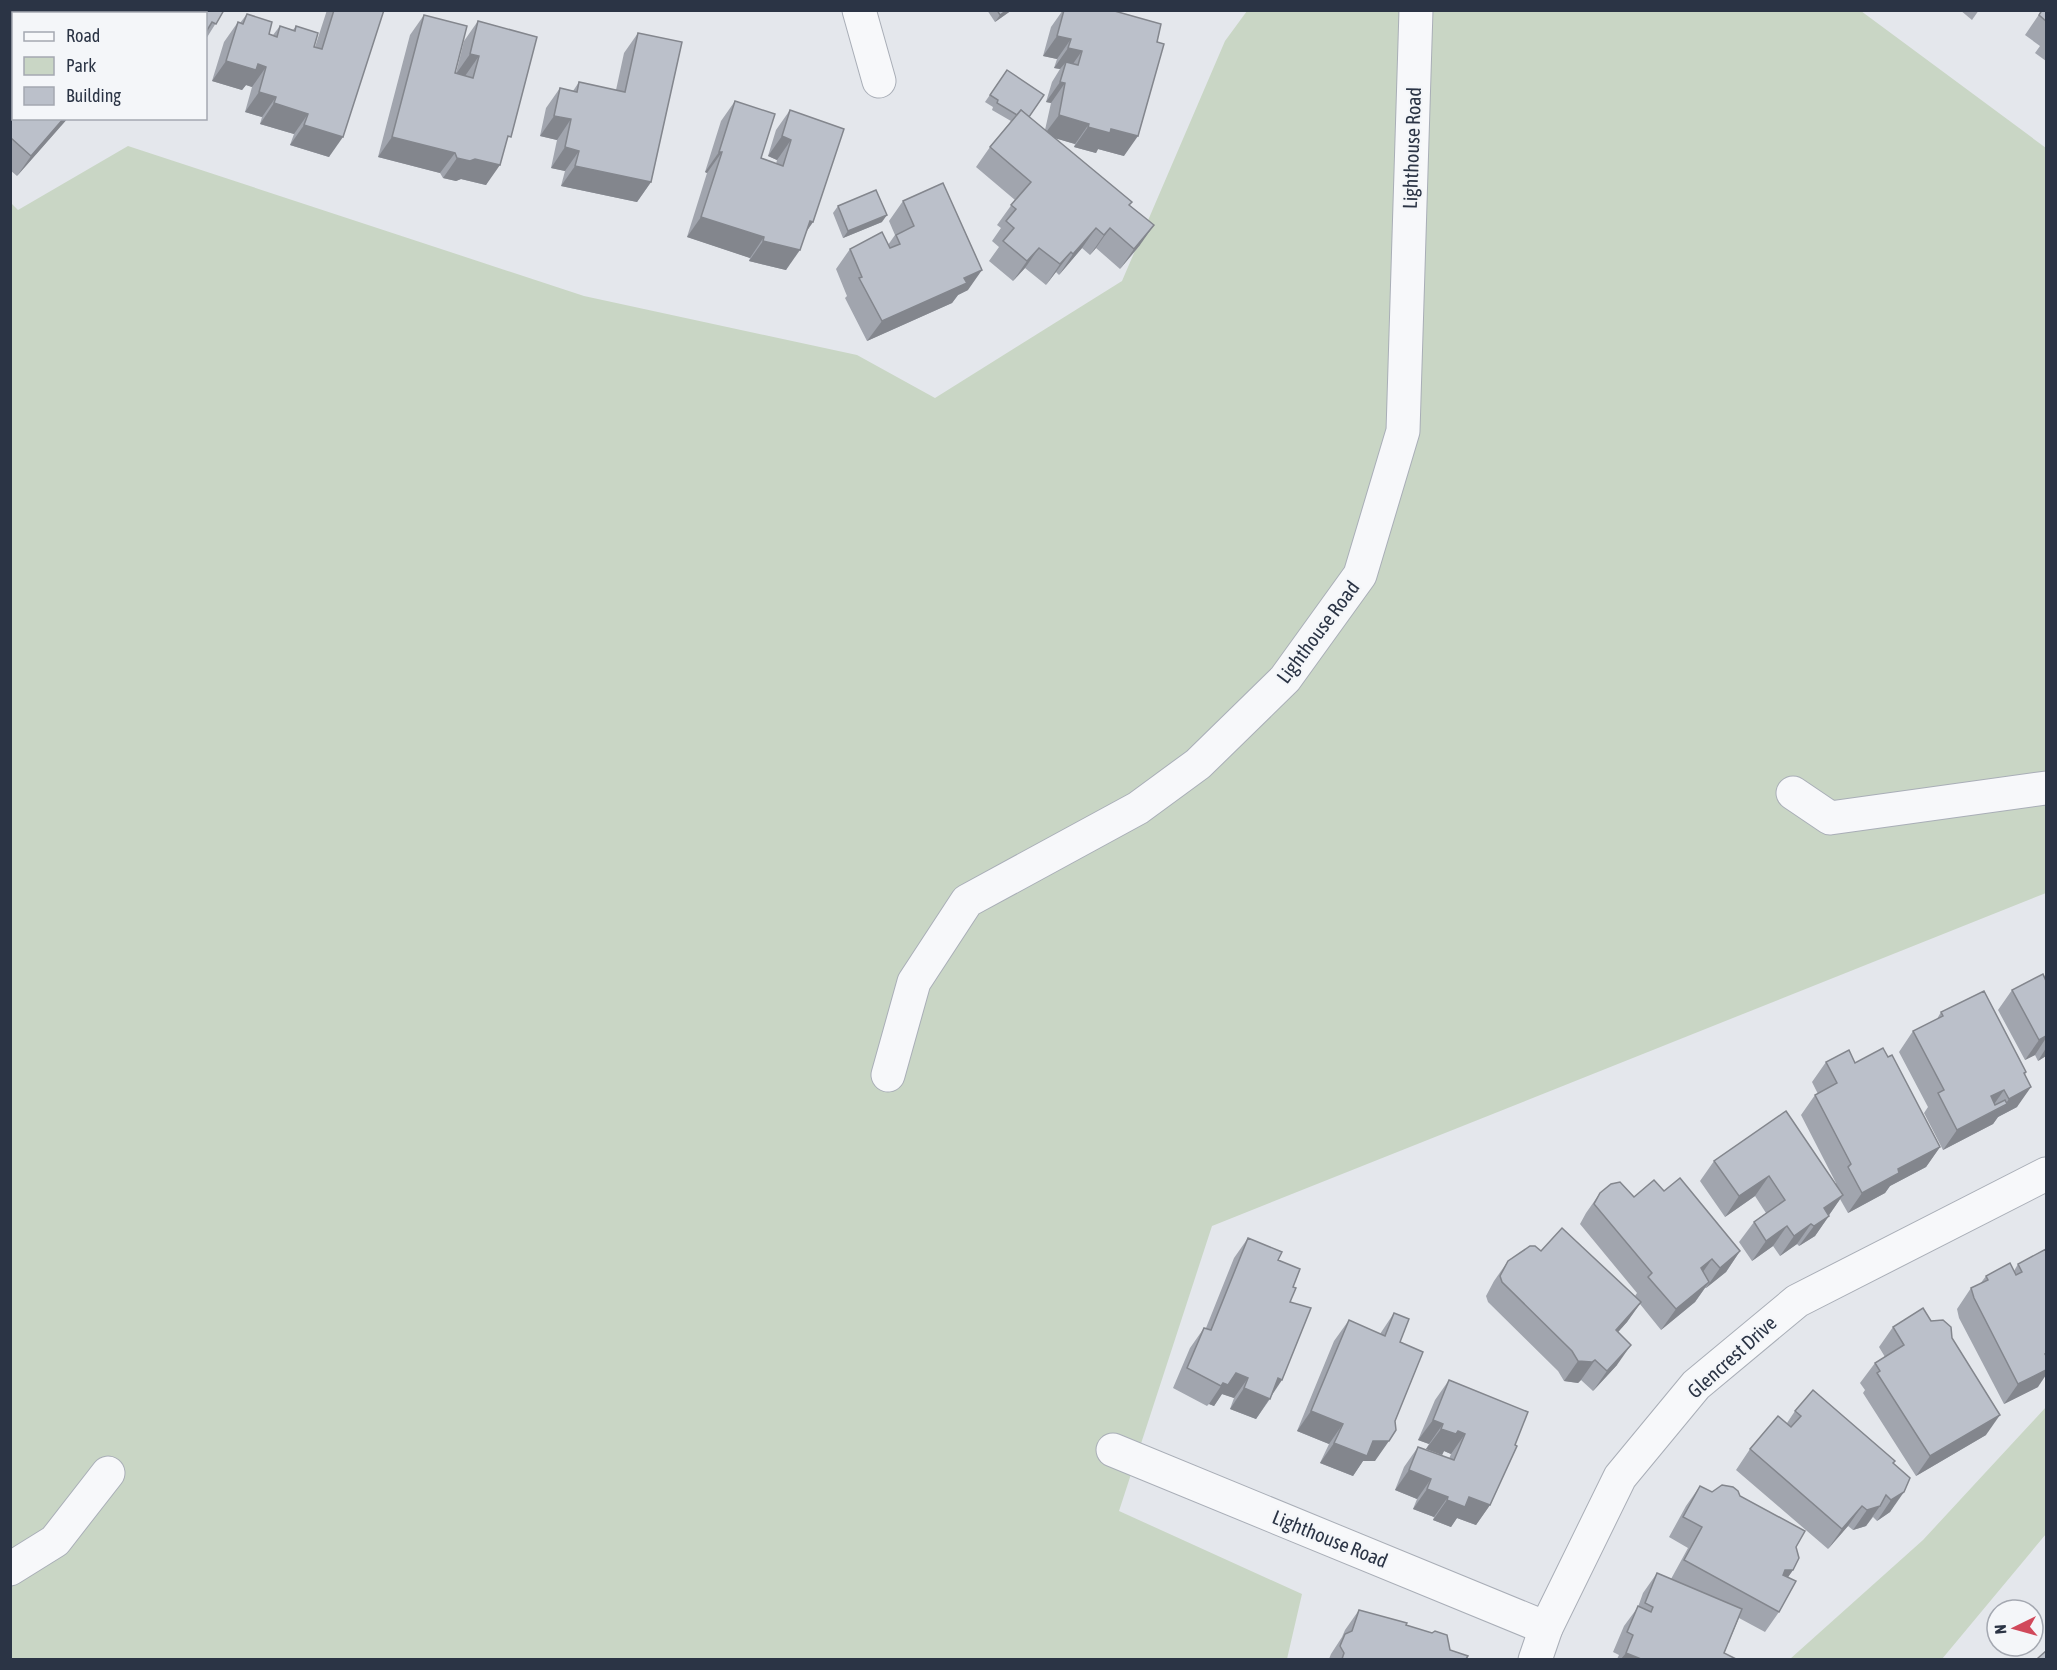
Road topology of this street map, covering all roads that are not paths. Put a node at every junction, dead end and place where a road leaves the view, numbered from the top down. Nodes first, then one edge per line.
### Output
1 (859, 10) edge
2 (1416, 10) edge
3 (879, 81) dead end
4 (2046, 788) edge
5 (1792, 793) dead end
6 (888, 1075) dead end
7 (2046, 1174) edge
8 (1113, 1450) dead end
9 (108, 1473) dead end
10 (10, 1569) edge
11 (1546, 1628) junction
12 (1535, 1659) edge

1 - 3 street
2 - 6 street, Lighthouse Road
4 - 5 street
7 - 11 street, Glencrest Drive
8 - 11 street, Lighthouse Road
9 - 10 street
11 - 12 street, Glencrest Drive

